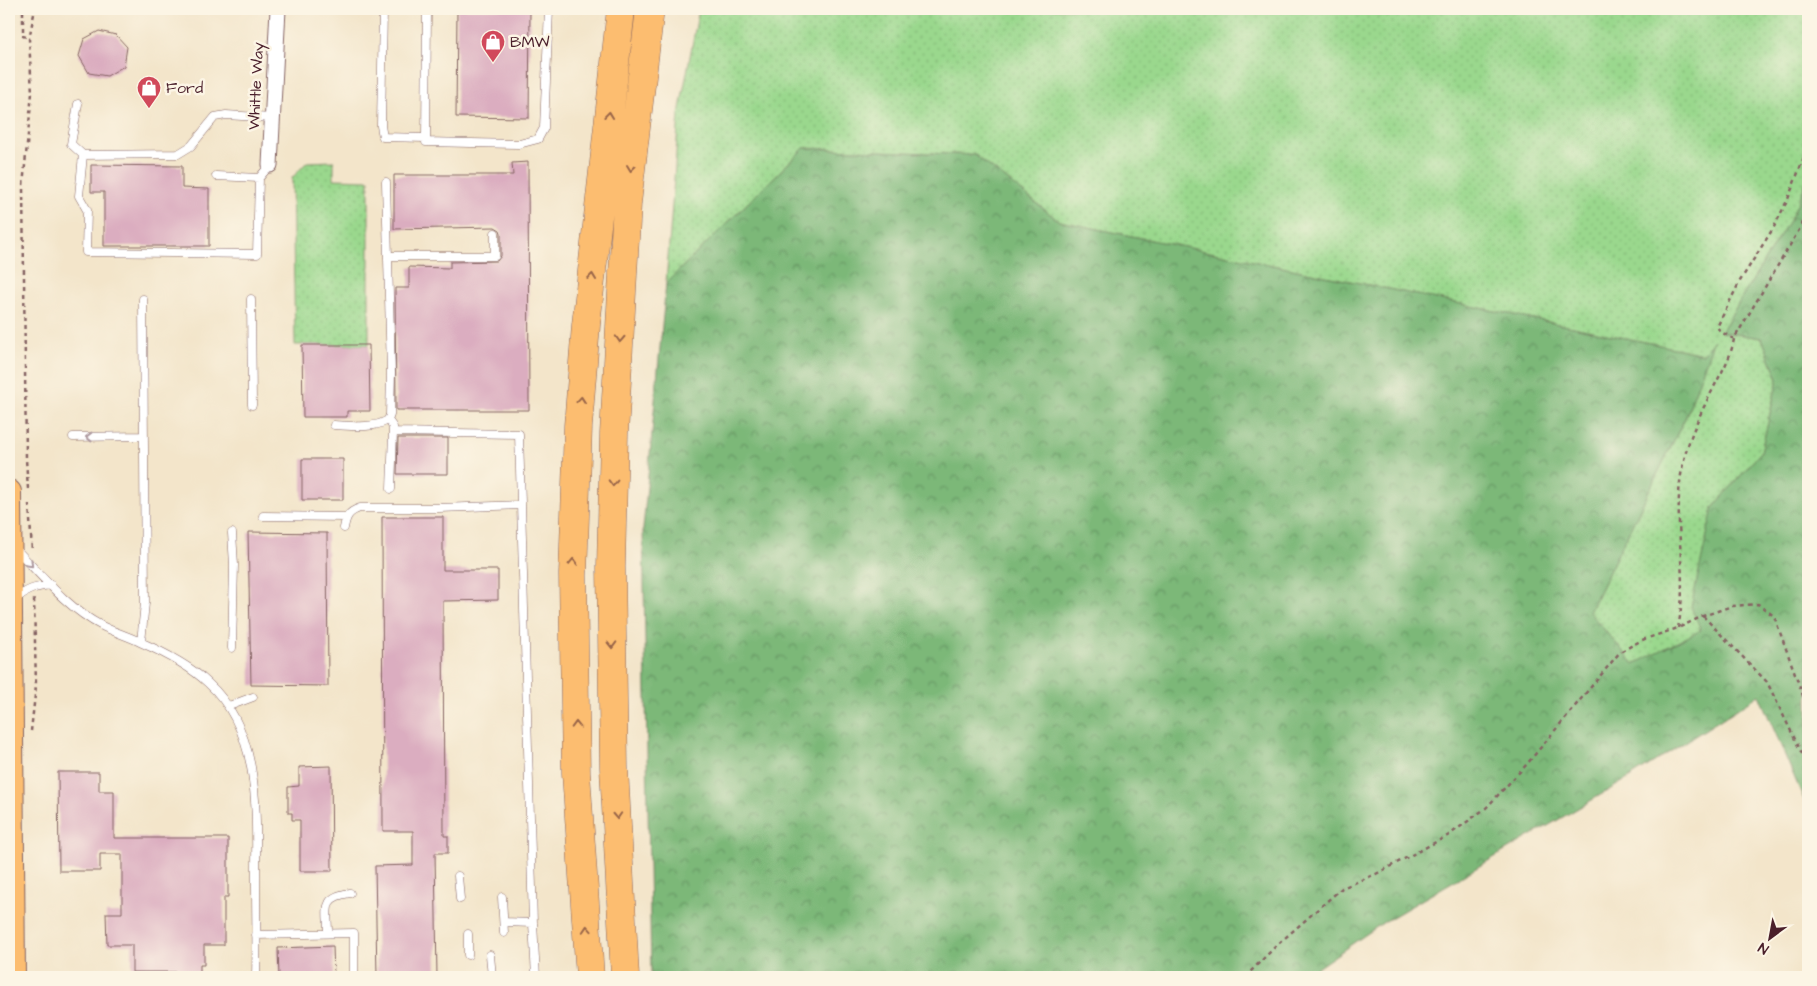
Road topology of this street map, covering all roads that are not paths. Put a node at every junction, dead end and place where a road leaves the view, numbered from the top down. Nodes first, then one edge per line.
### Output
1 (278, 9) edge
2 (383, 9) edge
3 (426, 9) edge
4 (549, 9) edge
5 (650, 9) edge
6 (660, 9) edge
7 (619, 14) edge
8 (644, 68) junction
9 (78, 104) dead end
10 (272, 118) junction
11 (426, 138) junction
12 (83, 155) junction
13 (270, 165) joint
14 (216, 176) dead end
15 (259, 178) junction
16 (386, 182) dead end
17 (495, 233) dead end
18 (388, 256) junction
19 (143, 299) dead end
20 (251, 299) dead end
21 (252, 405) dead end
22 (388, 420) junction
23 (334, 426) dead end
24 (393, 432) junction
25 (144, 436) junction
26 (73, 437) dead end
27 (391, 489) dead end
28 (9, 492) edge
29 (520, 506) junction
30 (263, 516) dead end
31 (346, 517) junction
32 (344, 528) dead end
33 (232, 534) dead end
34 (9, 542) edge
35 (51, 585) junction
36 (10, 606) edge
37 (142, 642) junction
38 (232, 648) dead end
39 (253, 697) dead end
40 (229, 706) junction
41 (458, 876) dead end
42 (350, 893) dead end
43 (502, 897) dead end
44 (460, 899) dead end
45 (504, 922) junction
46 (533, 923) junction
47 (328, 933) junction
48 (504, 933) dead end
49 (468, 934) dead end
50 (256, 935) junction
51 (468, 955) dead end
52 (490, 955) dead end
53 (12, 977) edge
54 (256, 977) edge
55 (354, 977) edge
56 (492, 977) edge
57 (536, 977) edge
58 (590, 977) edge
59 (625, 977) edge

1 - 10 street, Whittle Way
2 - 11 lane
3 - 11 lane
4 - 11 lane
5 - 8 highway
6 - 8 highway
58 -> 7 highway
8 -> 59 highway
9 - 12 lane
10 - 12 lane
10 - 13 street, Whittle Way
12 - 15 lane
13 - 15 lane
14 - 15 lane
16 - 18 lane
17 - 18 lane
18 - 22 lane
19 - 25 lane
20 - 21 lane
22 - 23 lane
22 - 24 lane
24 - 27 lane
24 - 29 lane
25 -> 26 lane
25 - 37 lane
28 - 34 main road
29 - 31 lane
29 - 46 lane
30 - 31 lane
31 - 32 lane
33 - 38 lane
34 -> 35 lane
34 - 36 main road
35 - 36 lane
35 - 37 lane
36 - 53 main road
37 - 40 lane
39 - 40 lane
40 - 50 lane
41 - 44 lane
42 - 47 lane
43 - 45 lane
45 - 46 lane
45 - 48 lane
46 - 57 lane
47 - 50 lane
47 - 55 lane
49 - 51 lane
50 - 54 lane
52 - 56 lane

